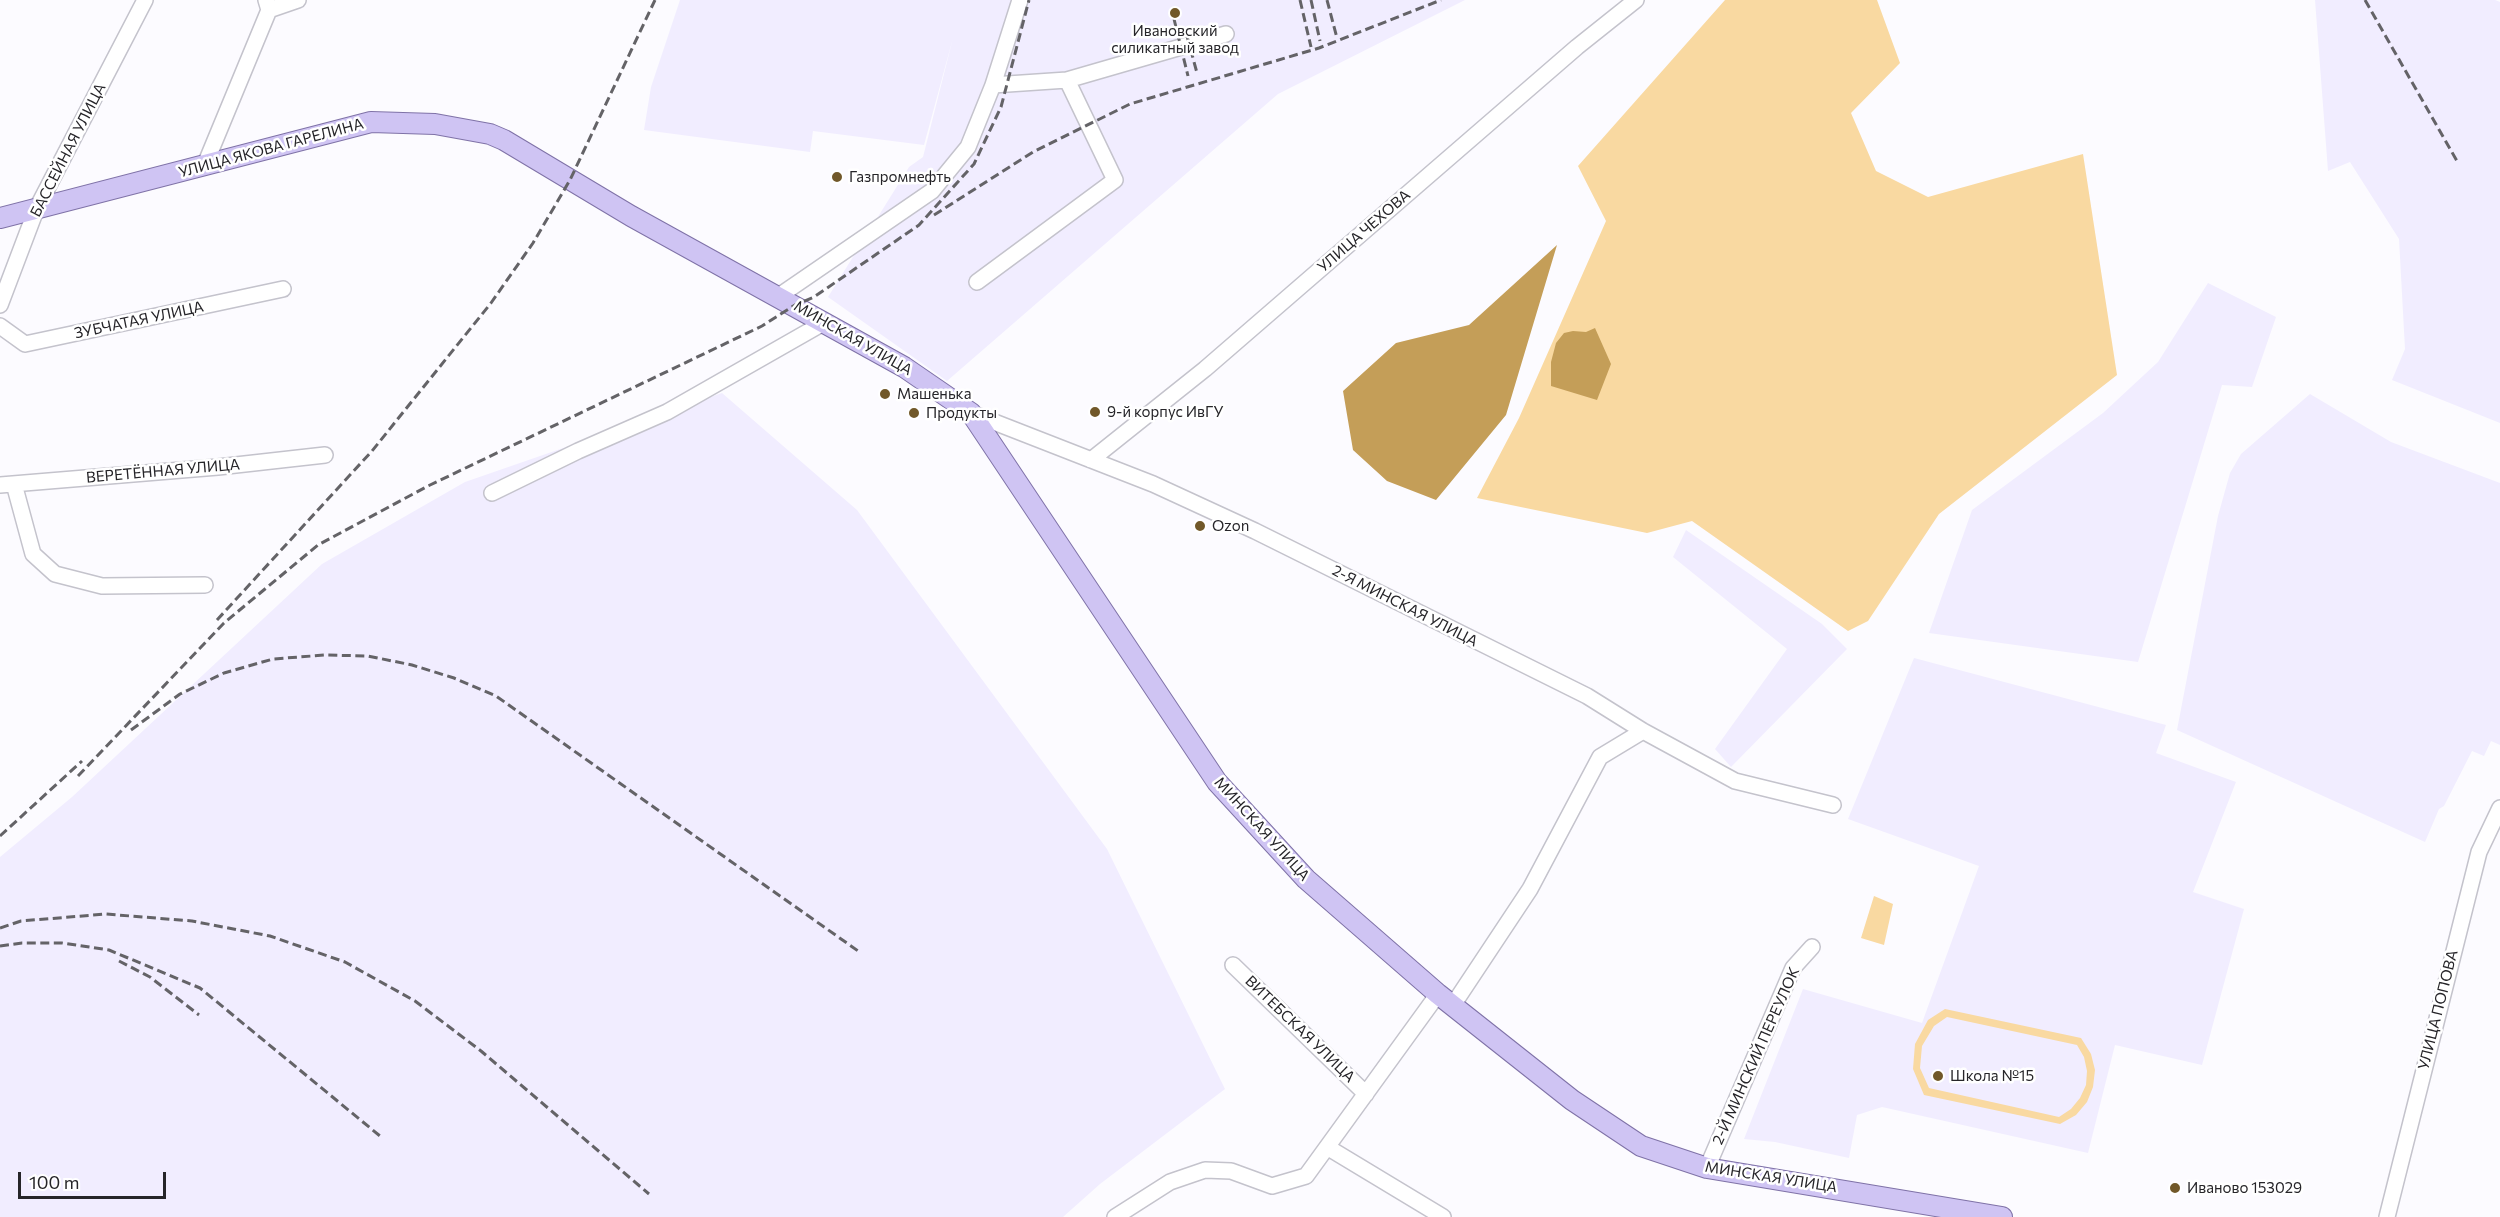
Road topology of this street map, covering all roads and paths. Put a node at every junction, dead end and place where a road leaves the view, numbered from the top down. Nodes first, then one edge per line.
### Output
1 (145, 0) edge
2 (298, 0) edge
3 (1020, 0) edge
4 (1636, 0) edge
5 (268, 5) edge
6 (1226, 34) dead end
7 (1066, 80) junction
8 (993, 85) junction
9 (204, 167) junction
10 (570, 180) joint
11 (36, 210) junction
12 (0, 218) edge
13 (977, 282) dead end
14 (283, 289) dead end
15 (779, 296) junction
16 (0, 304) edge
17 (825, 322) junction
18 (0, 326) edge
19 (970, 413) junction
20 (326, 455) dead end
21 (1091, 460) junction
22 (7, 485) edge
23 (492, 494) dead end
24 (205, 585) dead end
25 (1643, 731) junction
26 (1833, 806) dead end
27 (2500, 808) edge
28 (1812, 947) dead end
29 (1233, 965) dead end
30 (1446, 1000) junction
31 (1366, 1094) junction
32 (1327, 1148) junction
33 (1707, 1168) junction
34 (1116, 1217) edge
35 (1443, 1217) edge
36 (2002, 1217) edge
37 (2387, 1217) edge

1 - 11 street, БАССЕЙНАЯ УЛИЦА
2 - 5 street
3 - 8 street
4 - 21 street, УЛИЦА ЧЕХОВА
5 - 9 street
6 - 7 street
7 - 8 street
7 - 13 street
8 - 15 street
9 - 10 main road, УЛИЦА ЯКОВА ГАРЕЛИНА
9 - 11 main road, УЛИЦА ЯКОВА ГАРЕЛИНА
10 - 15 main road, МИНСКАЯ УЛИЦА
11 - 12 main road, УЛИЦА ЯКОВА ГАРЕЛИНА
11 - 16 street, БАССЕЙНАЯ УЛИЦА
14 - 18 street, ЗУБЧАТАЯ УЛИЦА
15 - 17 main road, МИНСКАЯ УЛИЦА
17 - 19 main road, МИНСКАЯ УЛИЦА
17 - 23 street
19 - 21 street, 2-Я МИНСКАЯ УЛИЦА
19 - 30 main road, МИНСКАЯ УЛИЦА
20 - 22 street, ВЕРЕТЁННАЯ УЛИЦА
21 - 25 street, 2-Я МИНСКАЯ УЛИЦА
22 - 24 street
25 - 26 street, 2-Я МИНСКАЯ УЛИЦА
25 - 30 street
27 - 37 street, УЛИЦА ПОПОВА
28 - 33 street, 2-Й МИНСКИЙ ПЕРЕУЛОК
29 - 31 street, ВИТЕБСКАЯ УЛИЦА
30 - 31 street
30 - 33 main road, МИНСКАЯ УЛИЦА
31 - 32 street
32 - 34 street
32 - 35 street
33 - 36 main road, МИНСКАЯ УЛИЦА

